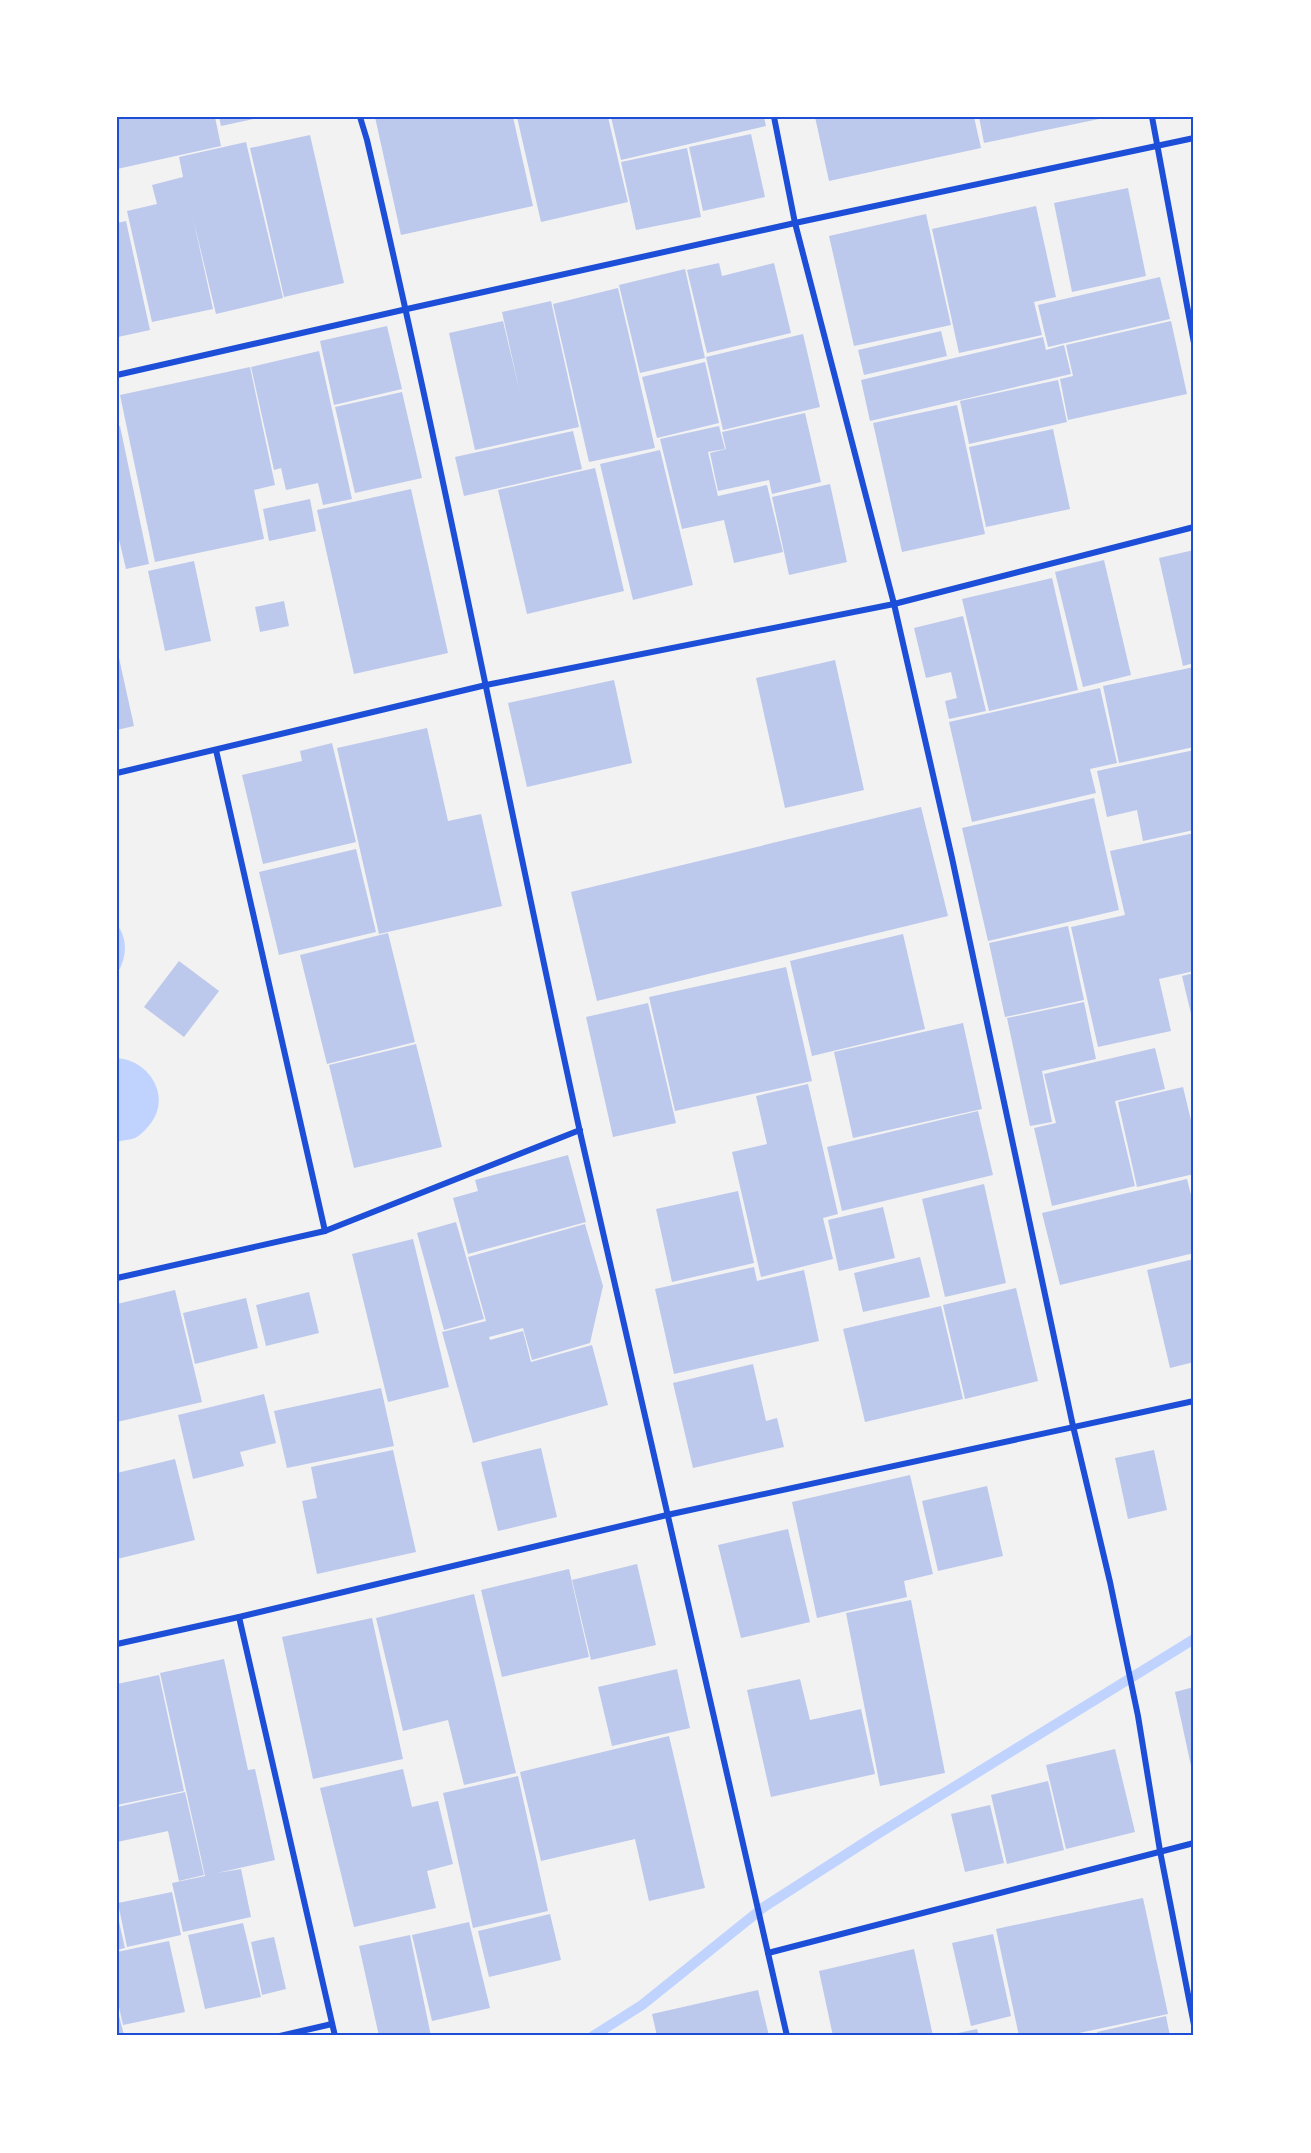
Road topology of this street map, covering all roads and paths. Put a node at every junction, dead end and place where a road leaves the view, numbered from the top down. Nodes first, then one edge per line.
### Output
1 (360, 117) edge
2 (774, 117) edge
3 (1152, 117) edge
4 (1194, 138) edge
5 (1157, 145) junction
6 (795, 223) junction
7 (406, 309) junction
8 (1194, 343) edge
9 (117, 375) edge
10 (1194, 526) edge
11 (894, 604) junction
12 (486, 685) junction
13 (216, 750) junction
14 (117, 773) edge
15 (580, 1130) junction
16 (325, 1232) junction
17 (117, 1278) edge
18 (1194, 1401) edge
19 (1073, 1426) junction
20 (667, 1515) junction
21 (239, 1617) junction
22 (117, 1644) edge
23 (1194, 1843) edge
24 (1160, 1851) junction
25 (768, 1953) junction
26 (332, 2024) junction
27 (1194, 2025) edge
28 (280, 2036) edge
29 (335, 2036) edge
30 (787, 2036) edge

1 - 7 street
2 - 6 street
3 - 5 street
4 - 5 street
5 - 6 street
5 - 8 street
6 - 7 street
6 - 11 street
7 - 9 street
7 - 12 street
10 - 11 street
11 - 12 street
11 - 19 street
12 - 13 street
12 - 15 street
13 - 14 street
13 - 16 street
15 - 16 street
15 - 20 street
16 - 17 street
18 - 19 street
19 - 20 street
19 - 24 street
20 - 21 street
20 - 25 street
21 - 22 street
21 - 26 street
23 - 24 street
24 - 25 street
24 - 27 street
25 - 30 street
26 - 28 street
26 - 29 street

